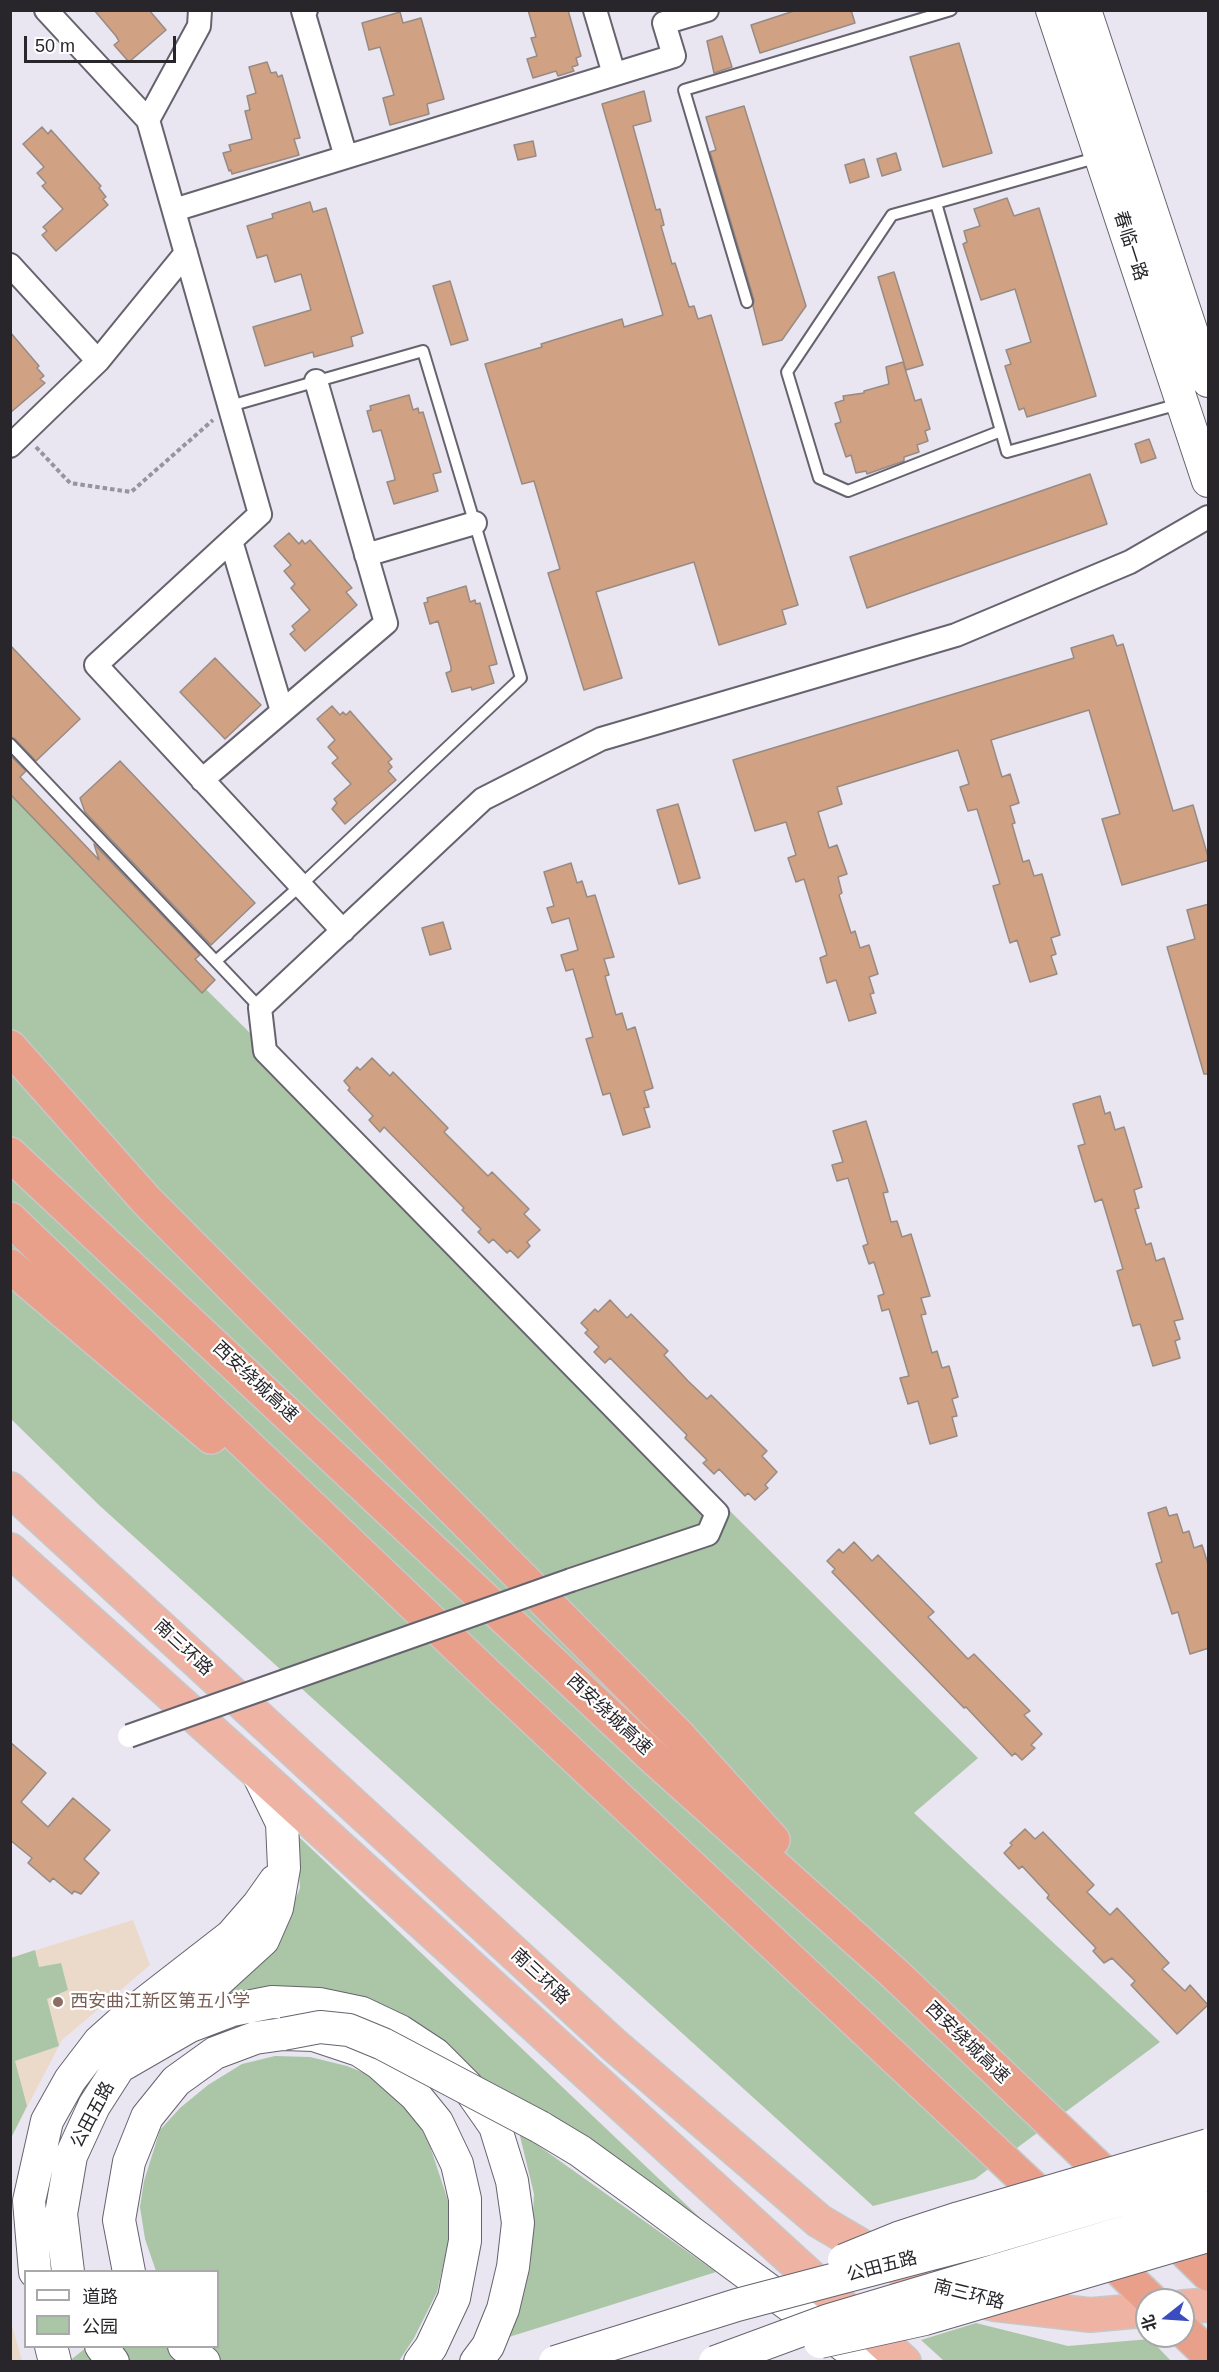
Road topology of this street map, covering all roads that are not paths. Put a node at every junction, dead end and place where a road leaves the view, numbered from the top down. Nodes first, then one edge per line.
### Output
1 (46, 10) edge
2 (200, 10) edge
3 (306, 10) edge
4 (595, 10) edge
5 (707, 10) edge
6 (951, 10) edge
7 (1052, 10) edge
8 (1085, 10) edge
9 (614, 74) junction
10 (148, 120) junction
11 (346, 157) junction
12 (1100, 157) junction
13 (936, 203) junction
14 (174, 210) junction
15 (186, 253) junction
16 (10, 265) edge
17 (747, 302) dead end
18 (98, 361) junction
19 (316, 381) junction
20 (1209, 381) edge
21 (1182, 403) junction
22 (230, 406) junction
23 (1001, 431) junction
24 (17, 439) edge
25 (1209, 482) edge
26 (1209, 517) edge
27 (475, 523) junction
28 (231, 541) junction
29 (366, 555) junction
30 (282, 711) junction
31 (10, 744) edge
32 (202, 780) junction
33 (300, 885) junction
34 (342, 931) junction
35 (216, 961) junction
36 (260, 1008) junction
37 (10, 1047) edge
38 (10, 1069) edge
39 (10, 1154) edge
40 (147, 1200) junction
41 (10, 1220) edge
42 (10, 1266) edge
43 (10, 1489) edge
44 (10, 1550) edge
45 (420, 1610) junction
46 (129, 1737) dead end
47 (256, 1771) junction
48 (284, 1868) junction
49 (896, 1974) junction
50 (283, 2034) junction
51 (119, 2067) junction
52 (1209, 2145) edge
53 (1209, 2174) edge
54 (1209, 2207) edge
55 (1209, 2236) edge
56 (35, 2270) edge
57 (68, 2270) edge
58 (129, 2270) edge
59 (1209, 2274) edge
60 (1138, 2288) edge
61 (737, 2305) junction
62 (1135, 2311) edge
63 (1195, 2341) edge
64 (103, 2348) edge
65 (187, 2348) edge
66 (1209, 2354) edge
67 (113, 2361) edge
68 (204, 2361) edge
69 (420, 2361) edge
70 (476, 2361) edge
71 (555, 2361) edge
72 (715, 2361) edge
73 (731, 2361) edge
74 (866, 2361) edge
75 (904, 2361) edge

1 - 10 street
2 - 10 street
3 - 11 street
4 - 9 street
5 - 9 street
6 - 17 lane
7 - 12 main road, 春临一路
8 - 20 main road, 春临一路
9 - 11 street
10 - 14 street
11 - 14 street
12 - 13 lane
12 - 21 main road, 春临一路
13 - 23 lane
13 - 23 lane
14 - 15 street
15 - 18 street
15 - 22 street
16 - 18 street
18 - 24 street
19 - 22 lane
19 - 27 lane
19 - 29 street
21 - 23 lane
21 - 25 main road, 春临一路
22 - 28 street
26 - 34 street
27 - 29 street
27 - 33 lane
28 - 30 street
28 - 32 street
29 - 30 street
30 - 32 street
31 - 35 lane
32 - 33 street
33 - 34 street
33 - 35 lane
34 - 36 street
35 - 36 lane
36 - 46 street, bridge
37 - 40 highway
38 - 40 highway
39 - 49 highway, 西安绕城高速
40 - 49 highway
41 - 45 highway
42 - 45 highway
43 - 62 highway, 南三环路
44 - 47 highway
45 - 60 highway
47 - 48 main road
47 - 75 highway
48 - 51 main road
48 - 56 main road
49 - 59 highway, 西安绕城高速
50 - 58 main road
50 - 69 main road, bridge
50 - 74 main road, bridge
51 - 57 main road, 公田五路
51 - 70 main road
52 - 61 main road, bridge
53 - 61 main road, 公田五路, bridge
54 - 72 main road, 公田五路, bridge
55 - 73 main road, bridge
61 - 71 main road, 公田五路, bridge
63 - 66 highway
64 - 67 main road
65 - 68 main road

